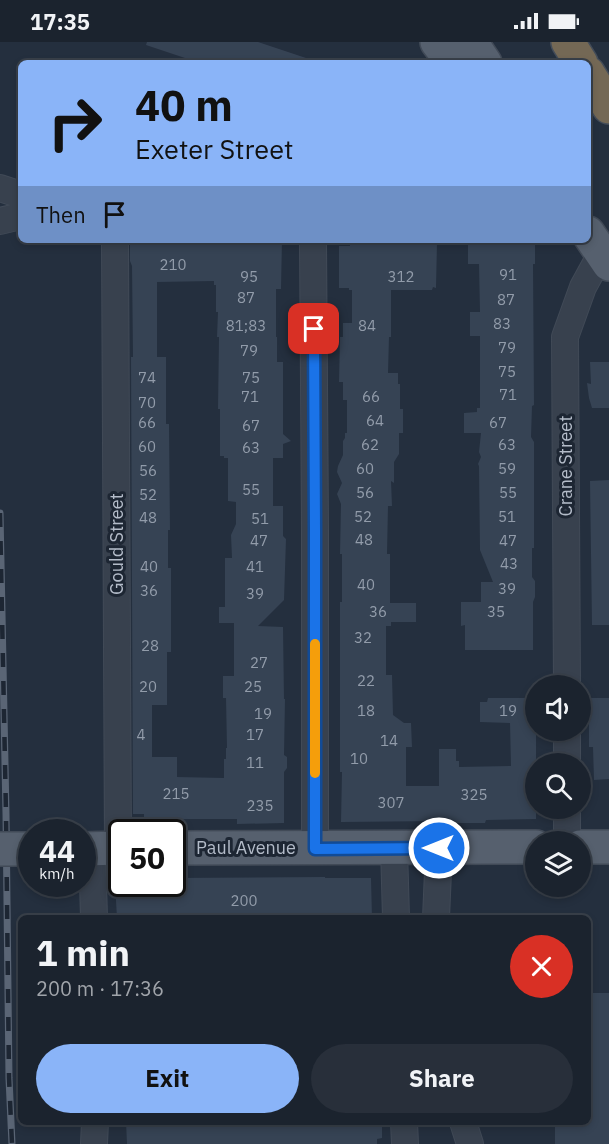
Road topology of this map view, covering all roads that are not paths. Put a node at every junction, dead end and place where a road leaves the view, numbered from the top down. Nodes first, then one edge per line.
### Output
1 (437, 42) edge
2 (471, 42) edge
3 (568, 42) edge
4 (451, 60) edge
5 (484, 60) edge
6 (579, 60) edge
7 (591, 79) edge
8 (609, 107) edge
9 (0, 188) edge
10 (18, 194) edge
11 (18, 217) edge
12 (0, 220) edge
13 (115, 243) edge
14 (313, 243) edge
15 (599, 250) edge
16 (567, 675) edge
17 (525, 847) edge
18 (591, 847) edge
19 (609, 847) edge
20 (104, 848) edge
21 (186, 848) edge
22 (394, 848) junction
23 (439, 848) junction
24 (0, 849) edge
25 (18, 849) edge
26 (315, 849) junction
27 (94, 915) edge
28 (396, 915) edge
29 (436, 915) edge
30 (95, 1125) edge
31 (404, 1125) edge
32 (464, 1125) edge
33 (94, 1144) edge
34 (405, 1144) edge
35 (470, 1144) edge

1 - 4 main road
2 - 5 main road
3 - 6 highway
7 - 8 highway
9 - 10 street
11 - 12 street
13 - 20 street, Gould Street
14 - 26 street
15 - 16 street, Crane Street
17 - 23 main road, Paul Avenue
18 - 19 main road
20 - 27 street, Gould Street
21 - 26 main road, Paul Avenue
22 - 23 main road, Paul Avenue
22 - 26 main road, Paul Avenue
22 - 28 street
23 - 29 street
24 - 25 main road, bridge
30 - 33 street
31 - 34 street
32 - 35 street

